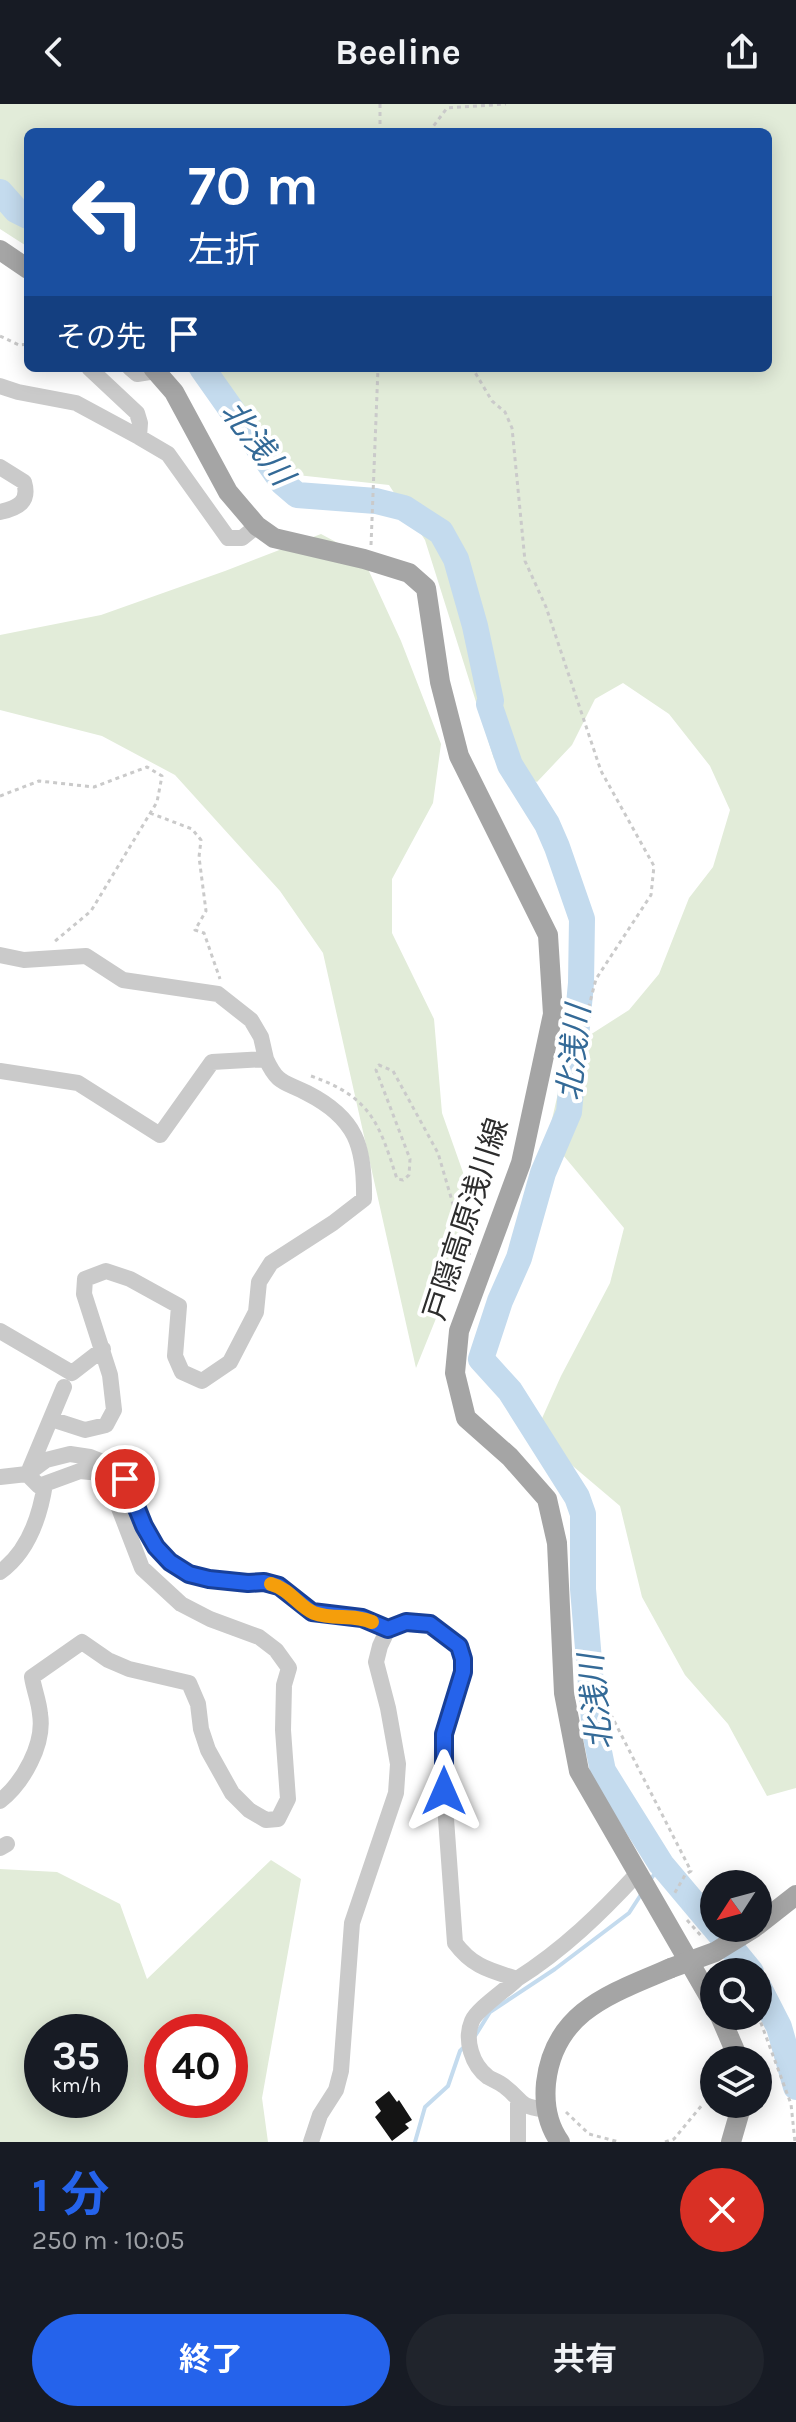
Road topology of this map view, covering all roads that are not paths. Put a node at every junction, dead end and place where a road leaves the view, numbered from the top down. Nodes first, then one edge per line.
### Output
1 (0, 250) edge
2 (24, 266) edge
3 (93, 372) edge
4 (157, 372) edge
5 (0, 386) edge
6 (139, 437) junction
7 (0, 467) edge
8 (0, 512) edge
9 (257, 526) junction
10 (0, 955) edge
11 (266, 1059) junction
12 (0, 1071) edge
13 (0, 1331) edge
14 (103, 1349) junction
15 (64, 1387) dead end
16 (51, 1419) junction
17 (27, 1474) junction
18 (0, 1477) edge
19 (45, 1484) junction
20 (0, 1572) edge
21 (388, 1629) junction
22 (0, 1801) edge
23 (639, 1877) junction
24 (791, 1900) edge
25 (772, 1915) edge
26 (731, 1942) edge
27 (517, 1979) junction
28 (700, 1980) edge
29 (518, 2101) junction
30 (545, 2110) junction
31 (738, 2118) edge
32 (311, 2142) edge
33 (518, 2142) edge
34 (560, 2142) edge
35 (731, 2142) edge

1 - 2 main road
3 - 6 street
4 - 9 main road, 戸隠高原浅川線
5 - 6 street
6 - 9 street
7 - 8 street
9 - 23 main road, 戸隠高原浅川線
10 - 11 street
11 - 12 street
11 - 14 street
13 - 14 street
14 - 16 street
15 - 16 street
16 - 17 street
17 - 18 street
17 - 19 street
17 - 21 street
19 - 20 street
19 - 22 street
21 - 27 street
21 - 32 street
23 - 27 street
23 - 28 main road, 戸隠高原浅川線
24 - 25 main road
26 - 30 main road, bridge
27 - 29 street
29 - 30 street
29 - 33 street
30 - 34 main road
31 - 35 main road

